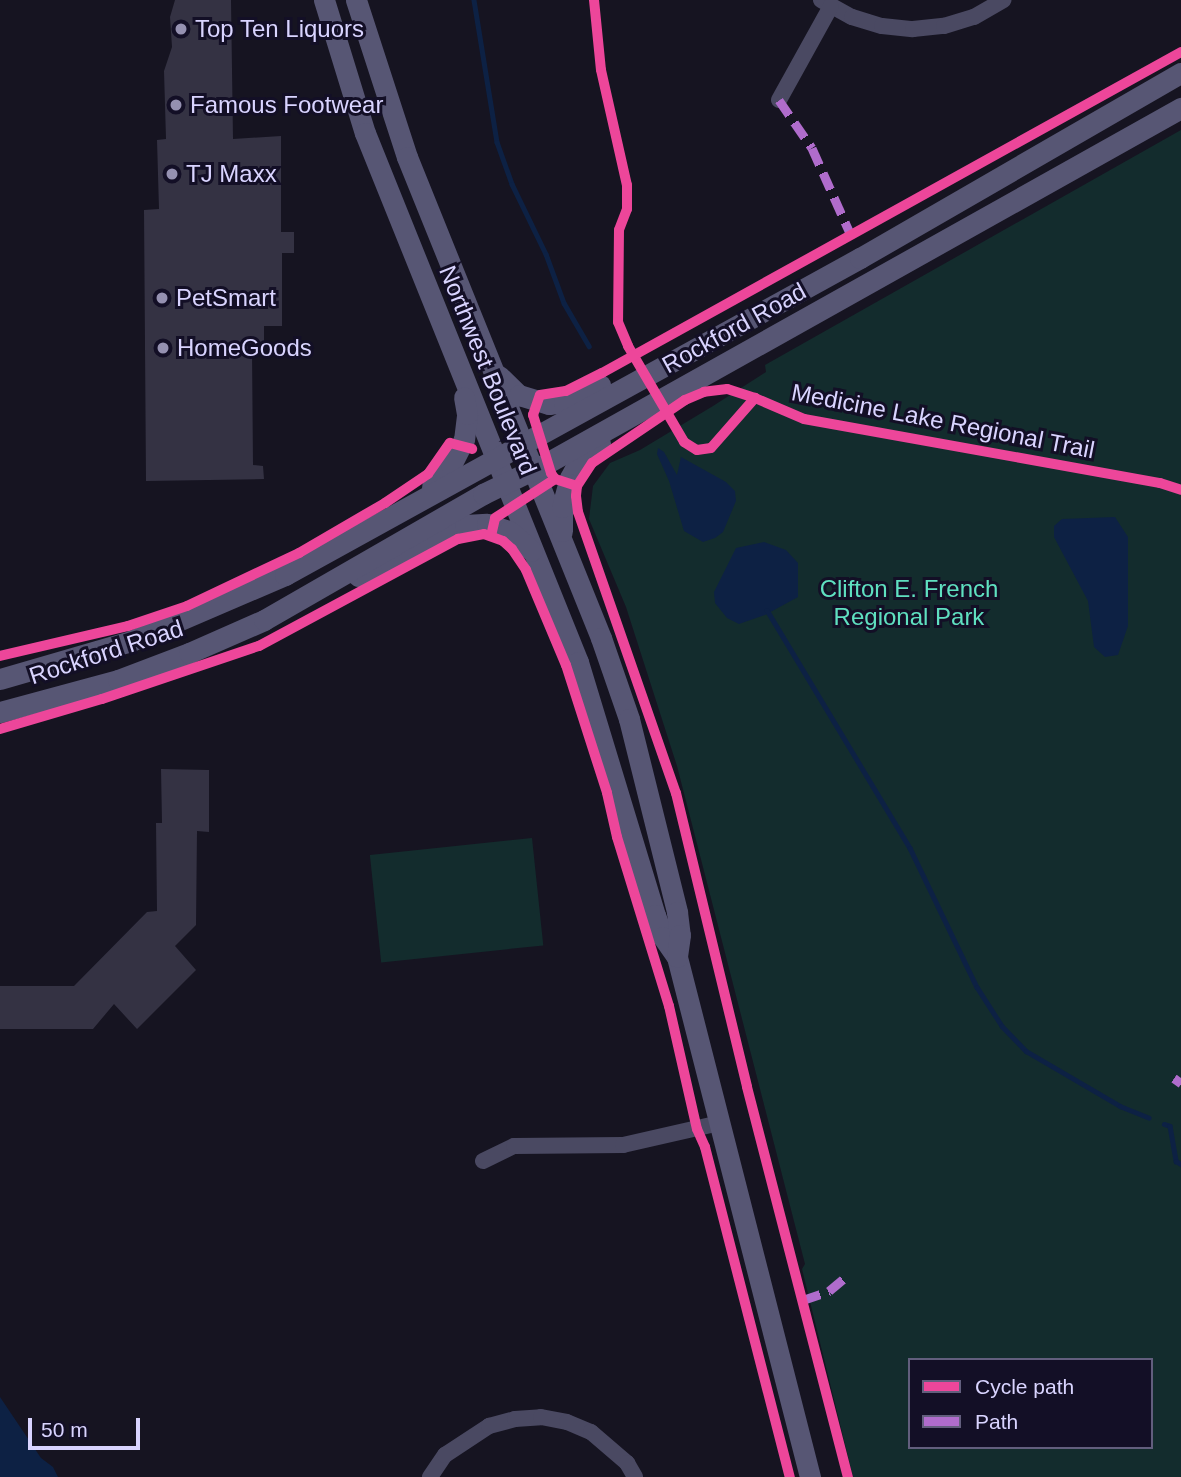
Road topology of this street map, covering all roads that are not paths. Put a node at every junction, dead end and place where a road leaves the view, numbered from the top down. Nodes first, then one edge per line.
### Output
1 (324, 0) edge
2 (356, 0) edge
3 (1003, 0) edge
4 (826, 3) edge
5 (1181, 73) edge
6 (779, 100) dead end
7 (1181, 107) edge
8 (669, 362) junction
9 (492, 369) junction
10 (461, 370) junction
11 (616, 425) junction
12 (522, 443) junction
13 (496, 458) junction
14 (533, 471) junction
15 (507, 485) junction
16 (409, 506) junction
17 (563, 543) junction
18 (537, 558) junction
19 (342, 576) junction
20 (3, 677) edge
21 (0, 712) edge
22 (677, 957) junction
23 (720, 1123) junction
24 (483, 1161) dead end
25 (430, 1477) edge
26 (635, 1477) edge
27 (810, 1477) edge

1 - 10 main road, Northwest Boulevard
2 - 9 main road, Northwest Boulevard
3 - 4 street
4 - 6 street
5 - 8 main road, Rockford Road
7 - 11 main road, Rockford Road
8 - 9 main road
8 - 12 main road, Rockford Road
9 - 12 main road, Northwest Boulevard
10 - 13 main road, Northwest Boulevard
10 - 16 main road
11 - 14 main road, Rockford Road
11 - 17 main road
12 - 13 main road, Rockford Road
12 - 14 main road, Northwest Boulevard
13 - 15 main road, Northwest Boulevard
13 - 16 main road, Rockford Road
14 - 15 main road, Rockford Road
14 - 17 main road, Northwest Boulevard
15 - 18 main road, Northwest Boulevard
15 - 19 main road, Rockford Road
16 - 20 main road, Rockford Road
17 - 22 main road, Northwest Boulevard
18 - 19 main road
18 - 22 main road, Northwest Boulevard
19 - 21 main road, Rockford Road
22 - 23 main road, Northwest Boulevard
23 - 24 street
23 - 27 main road, Northwest Boulevard
25 - 26 street

